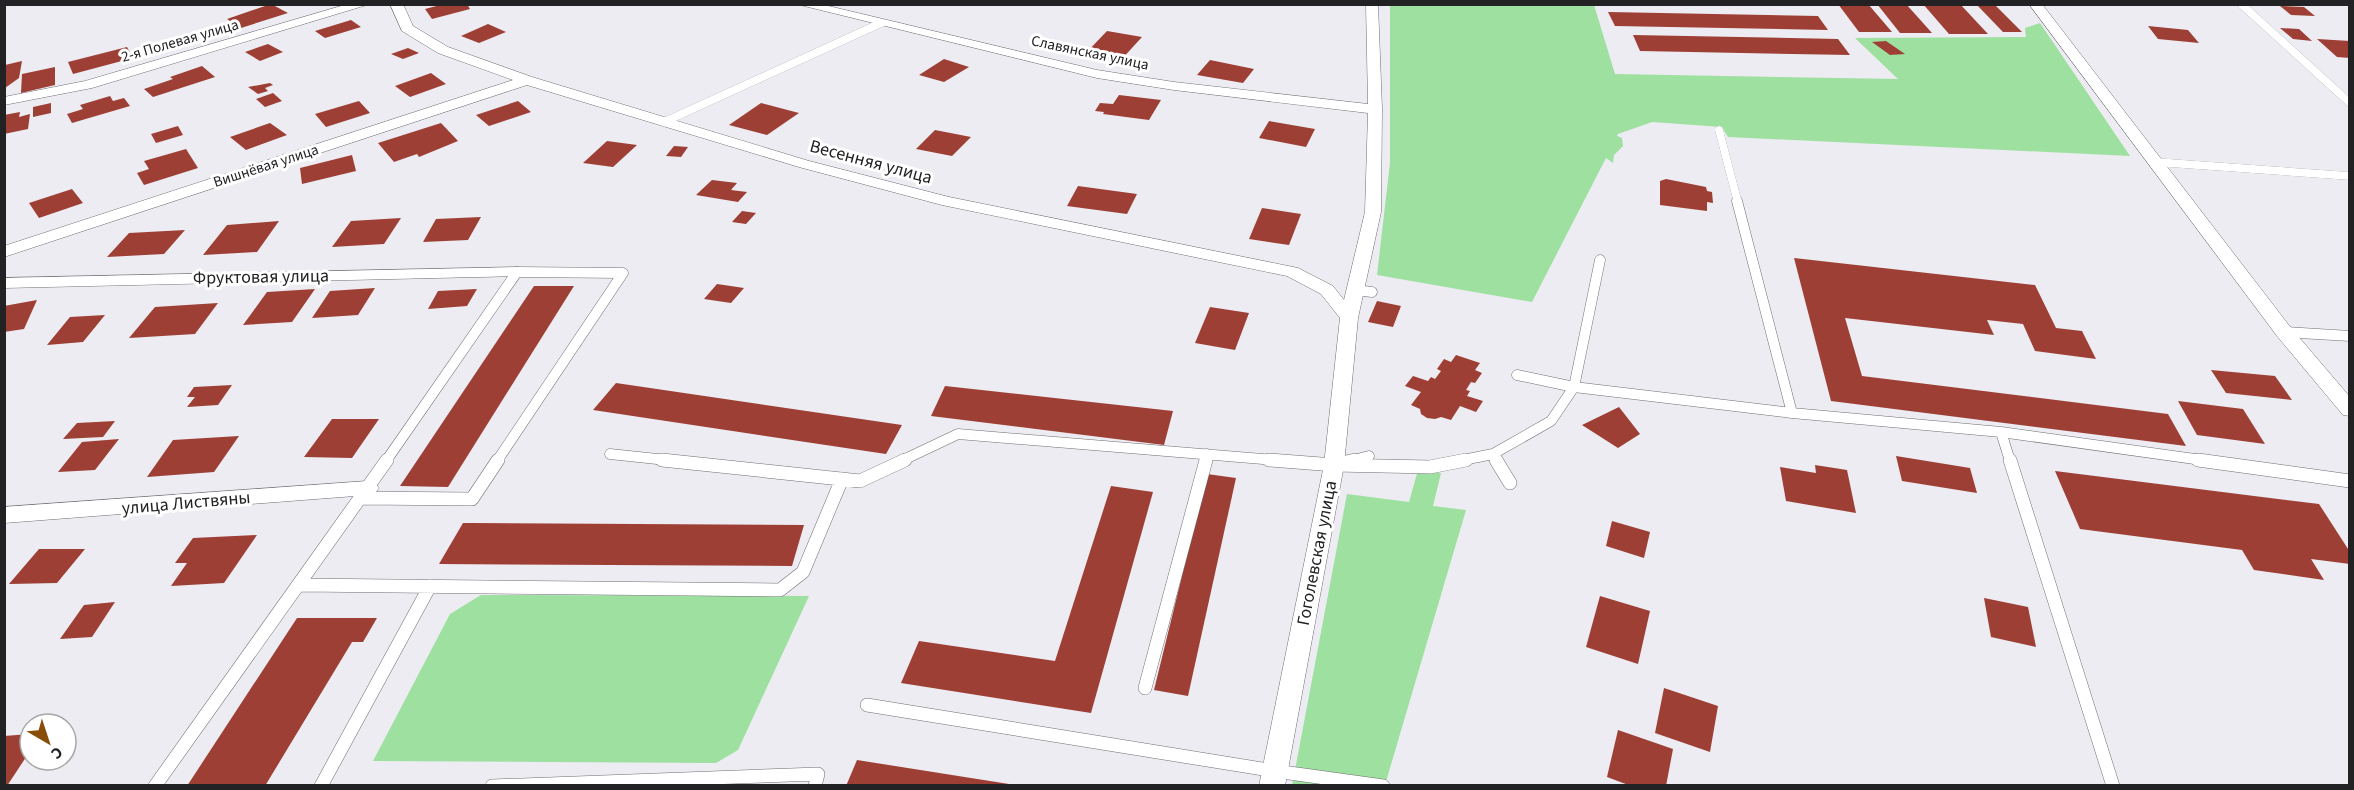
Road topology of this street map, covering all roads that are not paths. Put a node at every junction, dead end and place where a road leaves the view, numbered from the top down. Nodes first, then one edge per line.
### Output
1 (364, 4) edge
2 (396, 4) edge
3 (802, 4) edge
4 (1372, 4) edge
5 (2035, 4) edge
6 (2241, 4) edge
7 (881, 23) junction
8 (527, 80) junction
9 (4, 101) edge
10 (2349, 103) edge
11 (1375, 110) junction
12 (664, 122) junction
13 (1719, 130) dead end
14 (2155, 162) junction
15 (2349, 176) edge
16 (4, 252) edge
17 (1600, 260) dead end
18 (517, 272) junction
19 (4, 283) edge
20 (1355, 290) junction
21 (1372, 292) dead end
22 (1349, 318) junction
23 (2284, 332) junction
24 (2349, 336) edge
25 (1517, 375) dead end
26 (1574, 387) junction
27 (2349, 410) edge
28 (1792, 413) junction
29 (2001, 432) junction
30 (610, 454) dead end
31 (1207, 454) junction
32 (1493, 454) junction
33 (1369, 456) dead end
34 (1334, 465) junction
35 (842, 479) junction
36 (2349, 481) edge
37 (1510, 483) dead end
38 (363, 493) junction
39 (4, 515) edge
40 (301, 585) junction
41 (430, 586) junction
42 (1145, 688) dead end
43 (867, 705) dead end
44 (1273, 778) edge
45 (155, 786) edge
46 (321, 786) edge
47 (492, 786) edge
48 (815, 786) edge
49 (1383, 786) edge
50 (2113, 786) edge

1 - 9 street, 2-я Полевая улица
2 - 8 street, Весенняя улица
3 - 7 street, Славянская улица
4 - 11 street, Гоголевская улица
5 - 14 street
6 - 10 lane
7 - 11 street, Славянская улица
7 - 12 lane
8 - 12 street, Весенняя улица
8 - 16 street, Вишнёвая улица
11 - 20 street, Гоголевская улица
12 - 22 street, Весенняя улица
13 - 28 lane
14 - 15 lane
14 - 23 street
17 - 26 lane
18 - 19 street, Фруктовая улица
18 - 38 lane
18 - 38 lane
20 - 21 lane
20 - 22 street, Гоголевская улица
22 - 34 street, Гоголевская улица
23 - 24 lane
23 - 27 street
25 - 26 lane
26 - 28 lane
26 - 32 lane
28 - 29 lane
29 - 36 lane
29 - 50 lane
30 - 35 lane
31 - 34 lane
31 - 35 lane
31 - 42 lane
32 - 34 lane
32 - 37 lane
33 - 34 lane
34 - 44 street, Гоголевская улица
35 - 41 lane
38 - 39 street, улица Листвяны
38 - 40 lane
40 - 41 lane
40 - 45 lane
41 - 46 lane
43 - 44 lane
44 - 49 lane
47 - 48 lane

